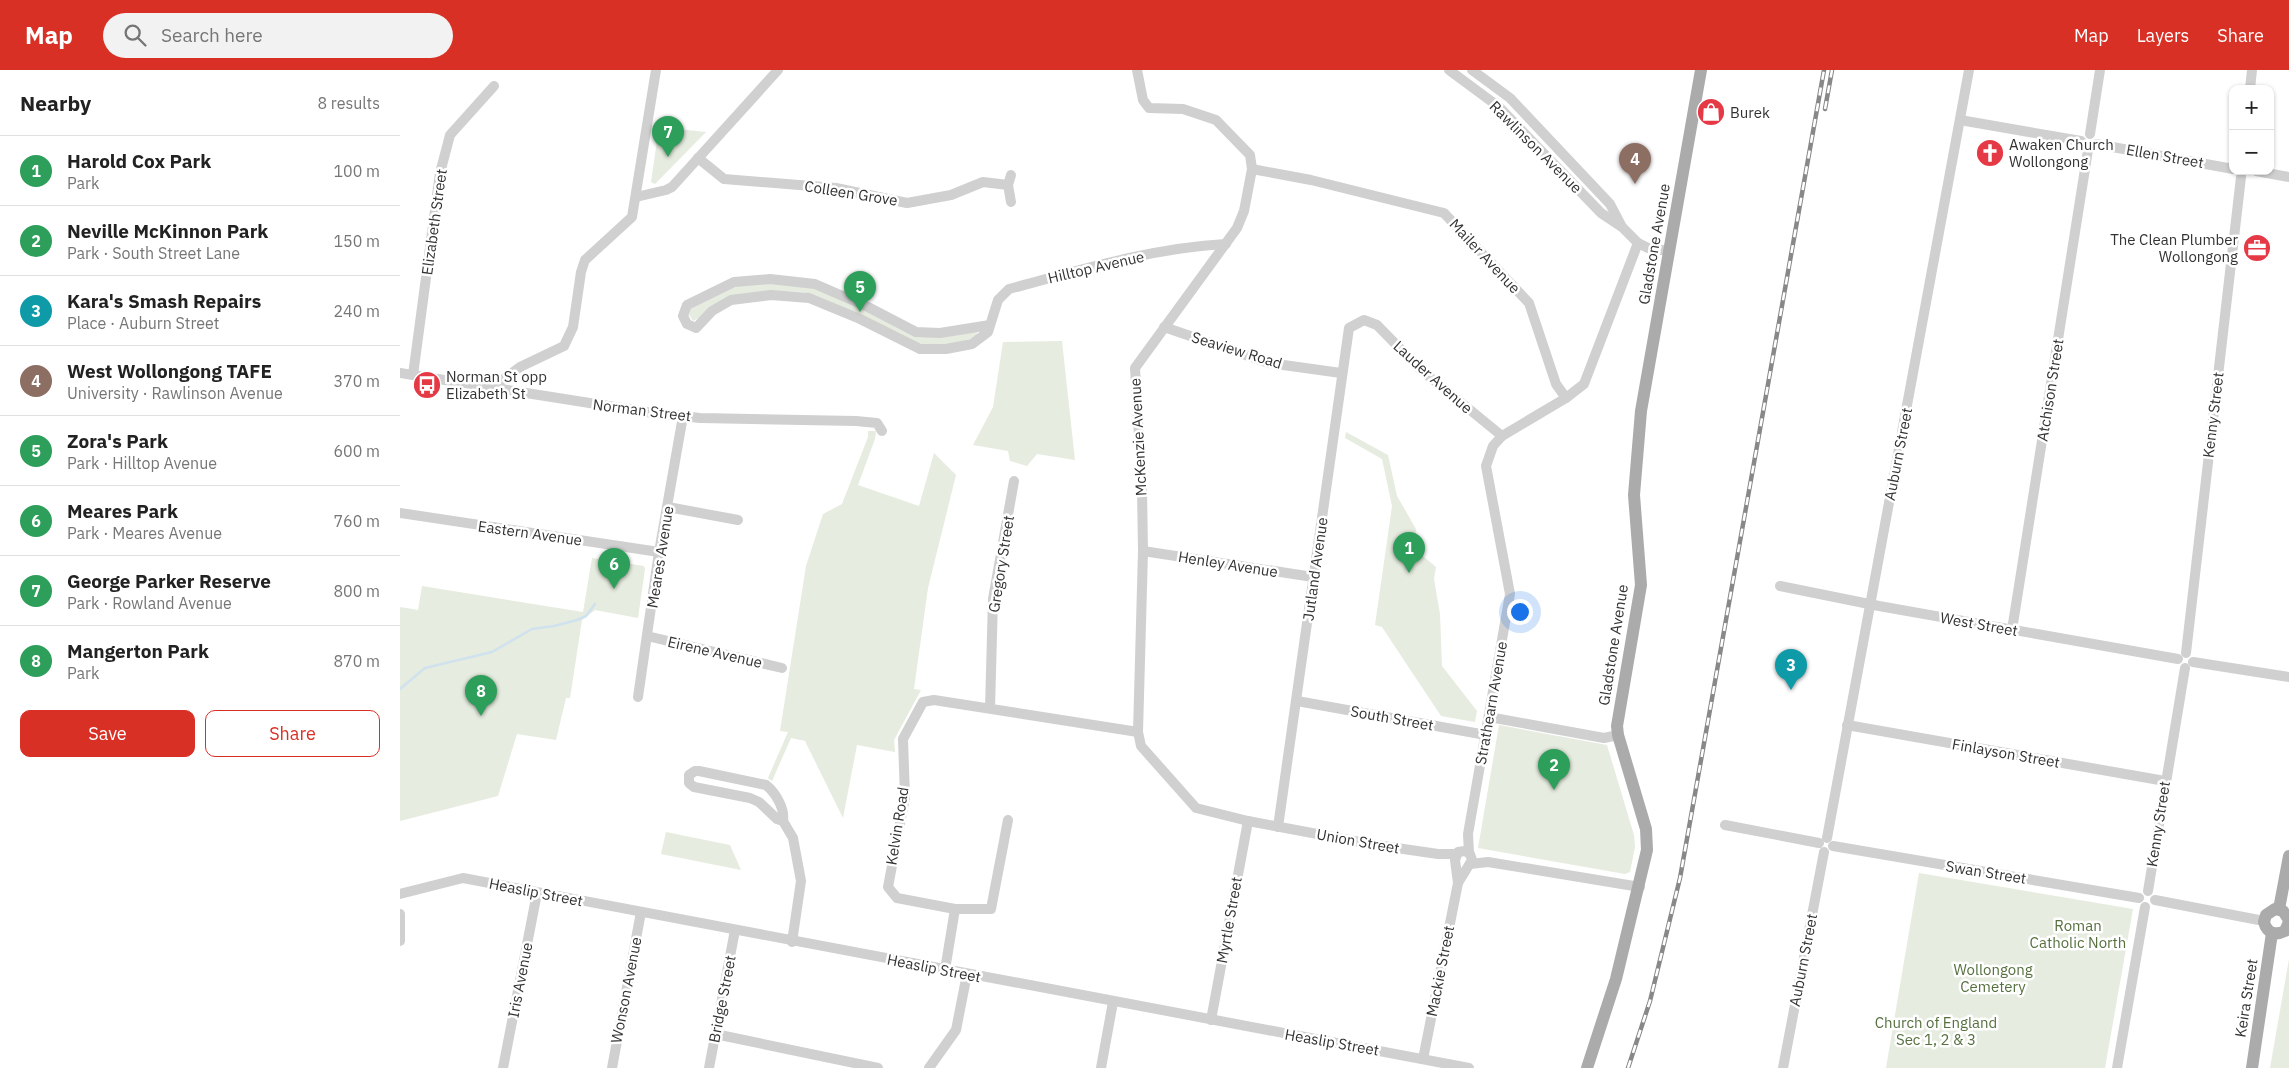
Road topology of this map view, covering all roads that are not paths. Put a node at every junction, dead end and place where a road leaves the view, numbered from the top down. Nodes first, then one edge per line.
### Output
1 (656, 70) edge
2 (778, 70) edge
3 (1137, 70) edge
4 (1449, 70) edge
5 (1472, 70) edge
6 (1701, 70) edge
7 (1970, 70) edge
8 (2100, 70) edge
9 (2252, 70) edge
10 (2250, 85) edge
11 (494, 86) dead end
12 (1960, 120) junction
13 (2090, 134) junction
14 (2081, 141) junction
15 (2092, 147) junction
16 (698, 158) junction
17 (1252, 169) junction
18 (2229, 170) edge
19 (2274, 174) edge
20 (2239, 175) edge
21 (2289, 177) edge
22 (636, 197) junction
23 (1011, 202) dead end
24 (1622, 227) junction
25 (1638, 243) junction
26 (1226, 244) junction
27 (1668, 251) junction
28 (1364, 320) joint
29 (990, 324) junction
30 (1164, 327) junction
31 (400, 373) edge
32 (1342, 373) junction
33 (413, 375) junction
34 (493, 387) junction
35 (1566, 398) junction
36 (683, 416) junction
37 (882, 431) dead end
38 (1502, 436) junction
39 (1014, 481) dead end
40 (668, 507) junction
41 (400, 514) edge
42 (738, 520) dead end
43 (1142, 551) junction
44 (659, 552) junction
45 (1313, 577) junction
46 (1780, 586) dead end
47 (1870, 605) junction
48 (2012, 630) junction
49 (647, 636) junction
50 (2182, 656) junction
51 (2189, 665) junction
52 (782, 668) dead end
53 (2289, 677) edge
54 (638, 697) dead end
55 (1297, 701) junction
56 (990, 708) junction
57 (1489, 717) junction
58 (1847, 725) junction
59 (1138, 732) junction
60 (1486, 735) junction
61 (1618, 735) junction
62 (2165, 780) junction
63 (1008, 820) dead end
64 (783, 821) junction
65 (1248, 821) junction
66 (1725, 825) dead end
67 (1278, 827) junction
68 (1826, 845) junction
69 (2289, 856) edge
70 (1463, 859) junction
71 (1640, 887) junction
72 (2148, 891) junction
73 (537, 893) junction
74 (400, 894) edge
75 (2139, 898) junction
76 (2154, 900) junction
77 (2145, 907) junction
78 (956, 909) junction
79 (2279, 909) junction
80 (641, 912) junction
81 (400, 914) edge
82 (2264, 921) junction
83 (2289, 923) edge
84 (735, 930) junction
85 (2272, 933) junction
86 (400, 941) edge
87 (792, 942) junction
88 (945, 970) junction
89 (967, 974) junction
90 (1114, 1002) junction
91 (1211, 1020) junction
92 (715, 1034) junction
93 (1423, 1059) junction
94 (503, 1068) edge
95 (612, 1068) edge
96 (709, 1068) edge
97 (878, 1068) edge
98 (929, 1068) edge
99 (1101, 1068) edge
100 (1468, 1068) edge
101 (1587, 1068) edge
102 (1782, 1068) edge
103 (2117, 1068) edge
104 (2252, 1068) edge

1 - 22 street
2 - 16 street
3 - 17 street
4 - 24 street, Rawlinson Avenue
5 - 24 street, Rawlinson Avenue
6 - 27 main road, Gladstone Avenue
7 - 12 street, Auburn Street
8 - 13 street
9 - 10 street
11 - 33 street, Elizabeth Street
12 - 14 street
12 - 47 street, Auburn Street
13 - 14 street
13 - 15 street
14 - 15 street
15 - 18 street, Ellen Street
15 - 48 street, Atchison Street
16 - 22 street
16 - 23 street, Colleen Grove
17 - 26 street, McKenzie Avenue
17 - 35 street, Mailer Avenue
19 - 21 street
20 - 50 street, Kenny Street
22 - 34 street
24 - 25 street, Rawlinson Avenue
25 - 27 street, Rawlinson Avenue
25 - 35 street, Strathearn Avenue
26 - 29 street, Hilltop Avenue
26 - 30 street, McKenzie Avenue
27 - 61 main road, Gladstone Avenue
28 - 32 street, Jutland Avenue
28 - 38 street, Lauder Avenue
29 - 29 street, Hilltop Avenue
30 - 32 street, Seaview Road
30 - 43 street, McKenzie Avenue
31 - 33 street, Norman Street
32 - 45 street, Jutland Avenue
33 - 34 street, Norman Street
34 - 36 street, Norman Street
35 - 38 street, Strathearn Avenue
36 - 37 street, Norman Street
36 - 40 street, Meares Avenue
38 - 57 street, Strathearn Avenue
39 - 56 street, Gregory Street
40 - 42 street
40 - 44 street, Meares Avenue
41 - 44 street, Eastern Avenue
43 - 45 street, Henley Avenue
43 - 59 street, McKenzie Avenue
44 - 49 street, Meares Avenue
45 - 55 street, Jutland Avenue
46 - 47 street, West Street
47 - 48 street, West Street
47 - 58 street, Auburn Street
48 - 50 street, West Street
49 - 52 street, Eirene Avenue
49 - 54 street, Meares Avenue
50 - 51 street
51 - 53 street
51 - 62 street, Kenny Street
55 - 60 street, South Street
55 - 67 street, Jutland Avenue
56 - 59 street, Kelvin Road
56 - 78 street, Kelvin Road
57 - 60 street, Strathearn Avenue
57 - 61 street
58 - 62 street, Finlayson Street
58 - 68 street, Auburn Street
59 - 65 street, McKenzie Avenue
60 - 70 street, Strathearn Avenue
61 - 71 main road, Gladstone Avenue
62 - 72 street, Kenny Street
63 - 78 street
64 - 64 street
64 - 87 street
65 - 67 street, McKenzie Avenue
65 - 91 street, Myrtle Street
66 - 68 street, Swan Street
67 - 70 street, Union Street
68 - 75 street, Swan Street
68 - 102 street, Auburn Street
69 - 79 main road
70 - 71 street, Union Street
70 - 93 street, Mackie Street
71 - 101 main road, Gladstone Avenue
72 - 75 street
72 - 76 street
73 - 74 street, Heaslip Street
73 - 80 street, Heaslip Street
73 - 94 street, Iris Avenue
75 - 77 street
76 - 77 street
76 - 82 street
77 - 103 street
78 - 88 street
79 - 82 main road
79 - 83 main road
80 - 84 street, Heaslip Street
80 - 95 street, Wonson Avenue
81 - 86 street
82 - 85 main road
83 - 85 main road
84 - 87 street, Heaslip Street
84 - 92 street, Bridge Street
85 - 104 main road, Keira Street
87 - 88 street, Heaslip Street
88 - 89 street, Heaslip Street
89 - 90 street, Heaslip Street
89 - 98 street
90 - 91 street, Heaslip Street
90 - 99 street
91 - 93 street, Heaslip Street
92 - 96 street, Bridge Street
92 - 97 street
93 - 100 street, Heaslip Street

